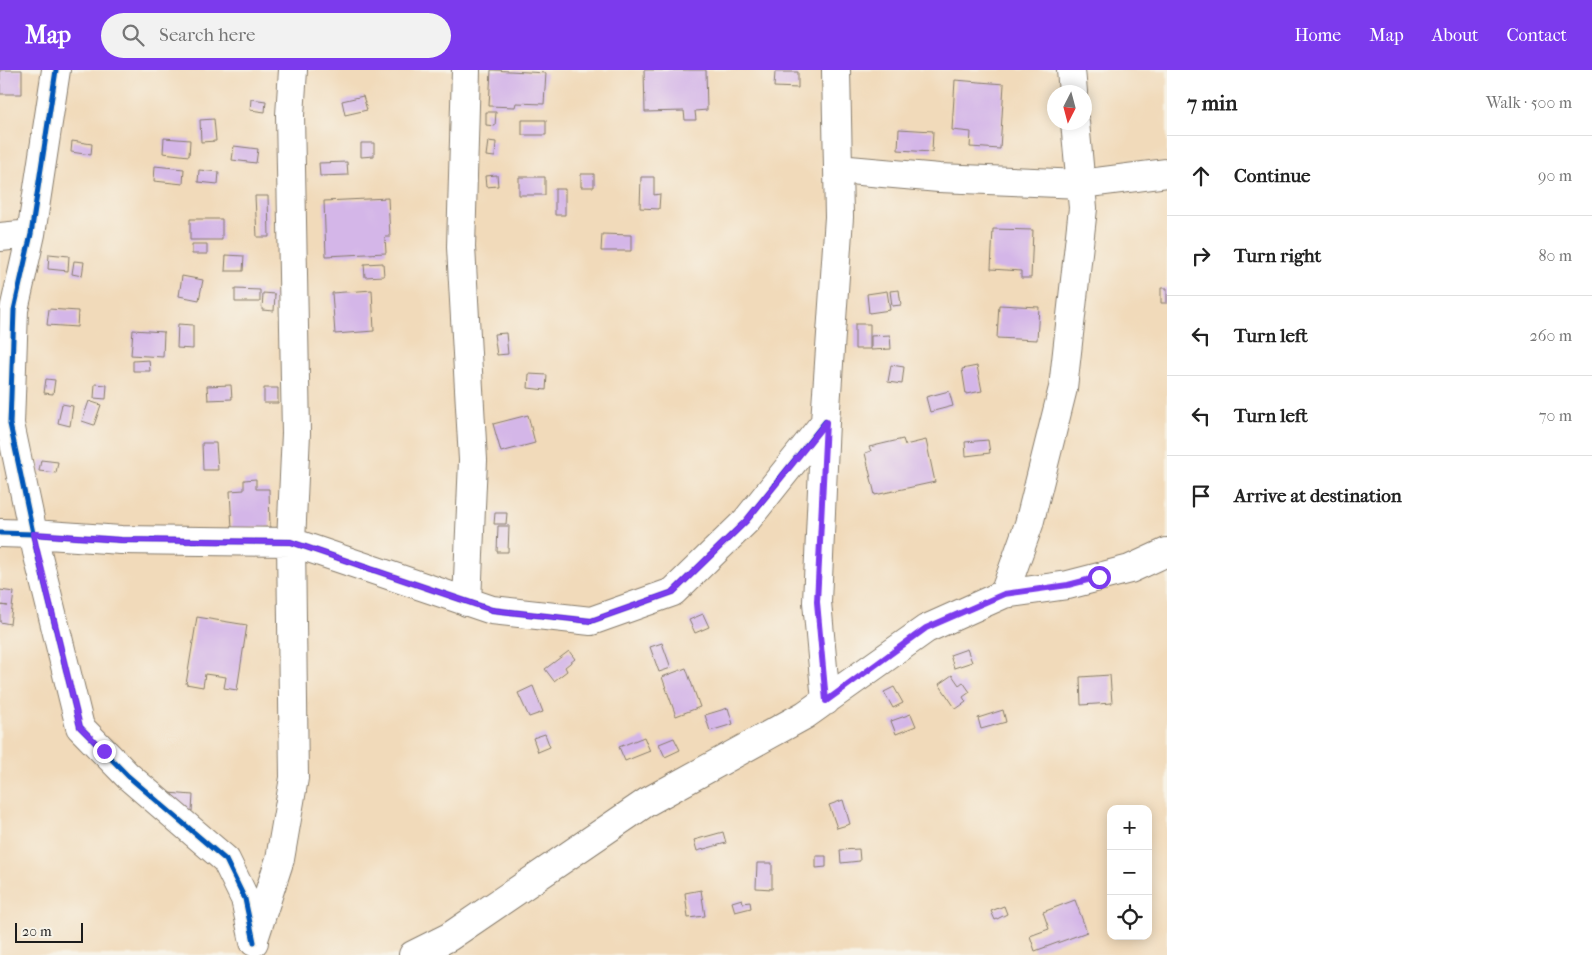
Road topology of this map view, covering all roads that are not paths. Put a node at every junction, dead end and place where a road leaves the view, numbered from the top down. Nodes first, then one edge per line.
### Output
1 (56, 70) edge
2 (293, 70) edge
3 (466, 70) edge
4 (836, 70) edge
5 (1071, 70) edge
6 (1072, 85) edge
7 (1076, 130) edge
8 (838, 169) junction
9 (1167, 173) edge
10 (1081, 184) junction
11 (31, 234) junction
12 (0, 237) edge
13 (826, 422) junction
14 (0, 533) edge
15 (33, 534) junction
16 (291, 542) junction
17 (1167, 552) edge
18 (1004, 594) junction
19 (467, 602) junction
20 (826, 701) junction
21 (252, 948) edge
22 (413, 955) edge

1 - 11 street
2 - 16 street
3 - 19 street
4 - 8 street
5 - 6 street
7 - 10 street
8 - 10 street
8 - 13 street
9 - 10 street
10 - 18 street
11 - 12 street
11 - 15 street
13 - 19 street
13 - 20 street
14 - 15 street
15 - 16 street
15 - 21 street
16 - 19 street
16 - 21 street
17 - 18 street
18 - 20 street
20 - 22 street

